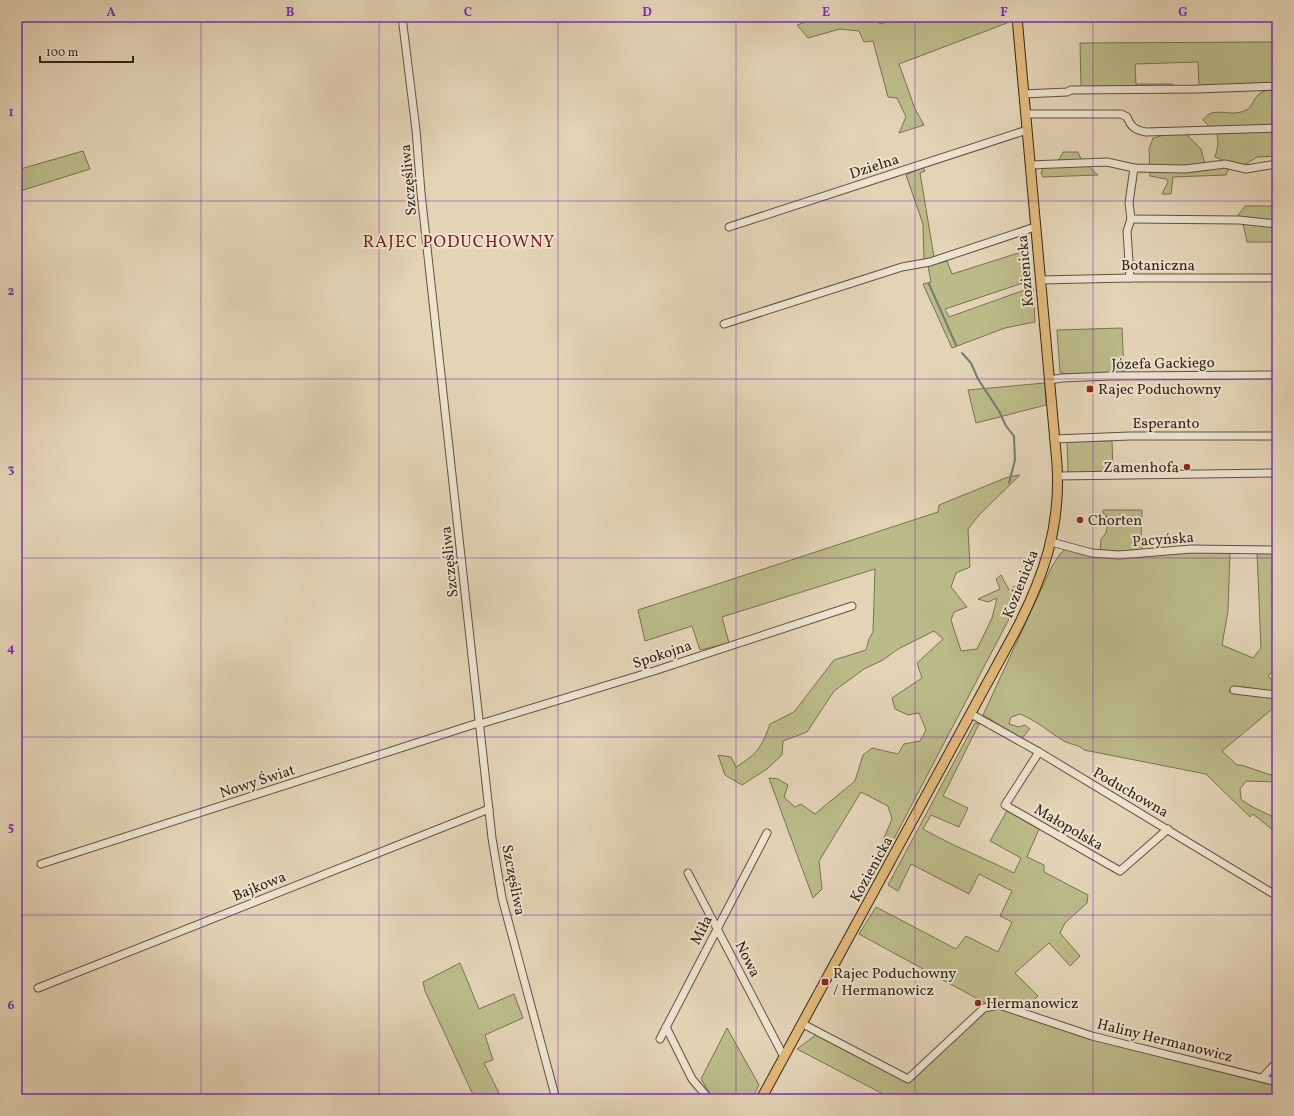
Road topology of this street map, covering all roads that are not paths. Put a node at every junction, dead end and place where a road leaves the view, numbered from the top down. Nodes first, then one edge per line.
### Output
1 (402, 17) edge
2 (1017, 17) edge
3 (1277, 86) edge
4 (1024, 94) junction
5 (1025, 114) junction
6 (1277, 128) edge
7 (1026, 130) junction
8 (1277, 164) edge
9 (1030, 165) junction
10 (1134, 168) junction
11 (1131, 219) junction
12 (1277, 224) edge
13 (729, 227) dead end
14 (1035, 227) junction
15 (1130, 278) junction
16 (1277, 278) edge
17 (1040, 280) junction
18 (724, 324) dead end
19 (1277, 375) edge
20 (1049, 380) junction
21 (1277, 436) edge
22 (1054, 439) junction
23 (1277, 473) edge
24 (1057, 476) junction
25 (1052, 542) junction
26 (1277, 550) edge
27 (852, 606) dead end
28 (1234, 690) dead end
29 (1277, 694) edge
30 (971, 714) junction
31 (480, 724) junction
32 (1039, 752) junction
33 (489, 809) junction
34 (1168, 829) junction
35 (767, 833) dead end
36 (42, 864) dead end
37 (688, 873) dead end
38 (1277, 896) edge
39 (717, 928) junction
40 (38, 988) dead end
41 (803, 1024) junction
42 (666, 1027) junction
43 (660, 1039) dead end
44 (784, 1057) junction
45 (1277, 1062) edge
46 (1262, 1078) junction
47 (1277, 1082) edge
48 (556, 1099) edge
49 (709, 1099) edge
50 (761, 1099) edge

1 - 31 street, Szczęśliwa
2 - 4 main road, Kozienicka
3 - 4 street
4 - 5 main road, Kozienicka
5 - 6 street
5 - 7 main road, Kozienicka
7 - 9 main road, Kozienicka
7 - 13 street, Dzielna
8 - 10 street
9 - 10 street
9 - 14 main road, Kozienicka
10 - 11 street
11 - 12 street
11 - 15 street
14 - 17 main road, Kozienicka
14 - 18 street
15 - 16 street, Botaniczna
15 - 17 street, Botaniczna
17 - 20 main road, Kozienicka
19 - 20 street, Józefa Gackiego
20 - 22 main road, Kozienicka
21 - 22 street, Esperanto
22 - 24 main road, Kozienicka
23 - 24 street
24 - 25 main road, Kozienicka
25 - 26 street, Pacyńska
25 - 30 main road, Kozienicka
27 - 31 street, Spokojna
28 - 29 street
30 - 32 street, Poduchowna
30 - 41 main road, Kozienicka
31 - 33 street, Szczęśliwa
31 - 36 street, Nowy Świat
32 - 34 street, Poduchowna
32 - 34 street, Małopolska
33 - 40 street, Bajkowa
33 - 48 street, Szczęśliwa
34 - 38 street, Poduchowna
35 - 39 street, Miła
37 - 39 street, Nowa
39 - 42 street, Miła
39 - 44 street, Nowa
41 - 44 main road, Kozienicka
41 - 46 street, Haliny Hermanowicz
42 - 43 street, Miła
42 - 49 street
44 - 50 main road, Kozienicka
45 - 46 street
46 - 47 street, Haliny Hermanowicz

